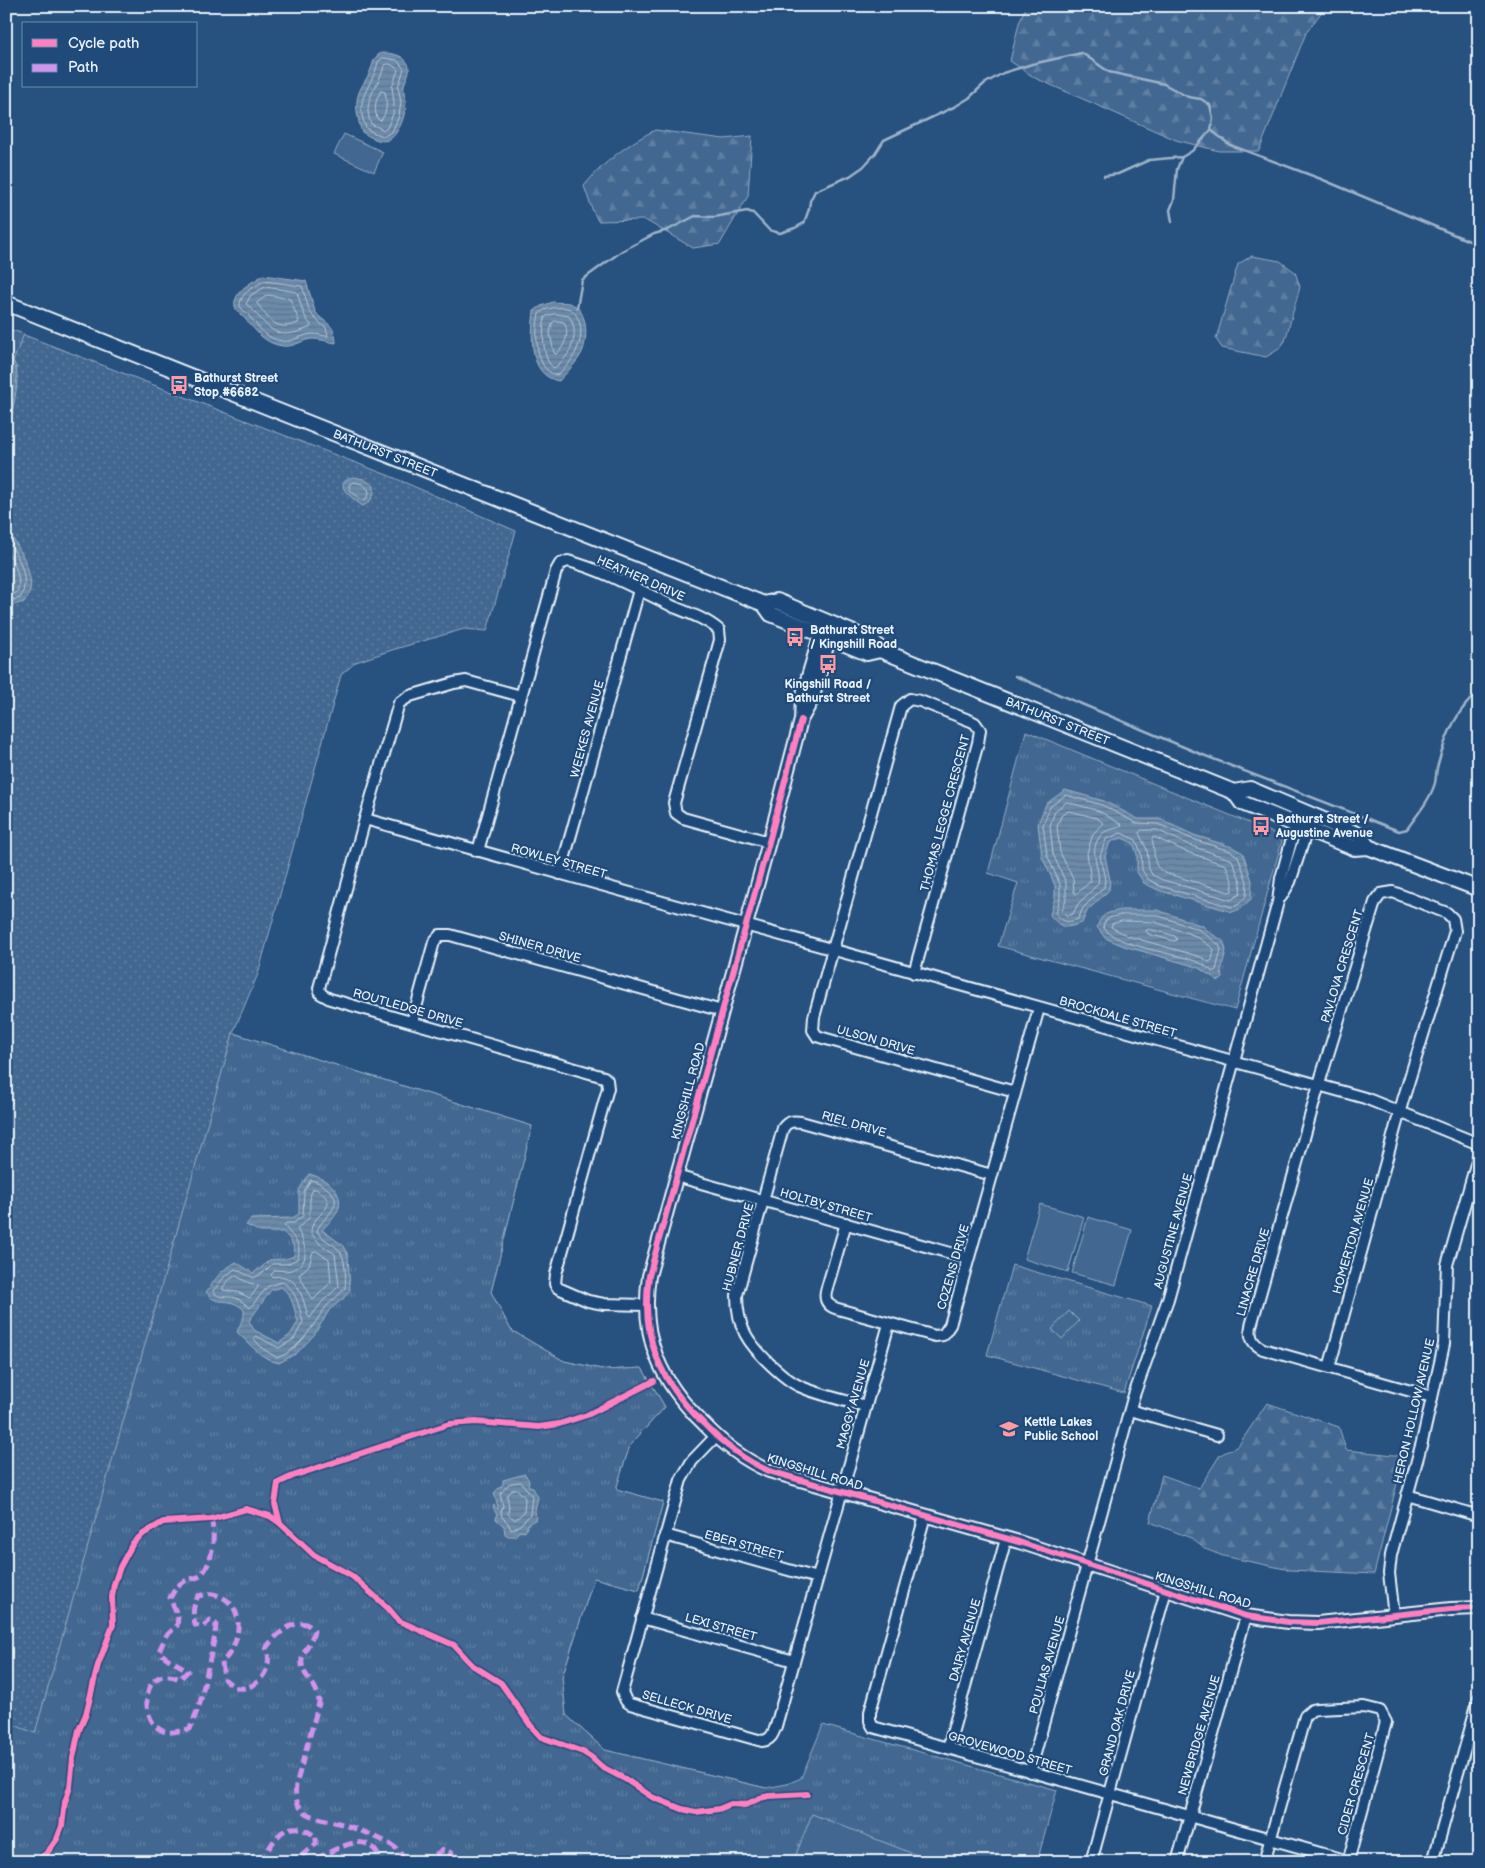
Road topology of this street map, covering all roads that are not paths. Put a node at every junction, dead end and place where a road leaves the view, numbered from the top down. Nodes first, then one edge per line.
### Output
1 (6, 303) edge
2 (639, 590) junction
3 (827, 629) junction
4 (521, 696) junction
5 (1234, 792) junction
6 (1306, 813) junction
7 (365, 819) junction
8 (1302, 827) junction
9 (769, 842) junction
10 (1368, 846) junction
11 (478, 851) junction
12 (560, 874) junction
13 (1479, 889) edge
14 (746, 926) junction
15 (832, 950) junction
16 (914, 973) junction
17 (1039, 1008) junction
18 (722, 1011) junction
19 (412, 1022) junction
20 (1233, 1062) junction
21 (1319, 1086) junction
22 (1015, 1092) junction
23 (1400, 1112) junction
24 (1479, 1144) edge
25 (1479, 1154) edge
26 (992, 1175) junction
27 (676, 1176) junction
28 (763, 1200) junction
29 (846, 1223) junction
30 (968, 1258) junction
31 (646, 1304) junction
32 (889, 1324) junction
33 (1328, 1368) junction
34 (1432, 1397) junction
35 (865, 1406) junction
36 (1130, 1410) junction
37 (1217, 1435) dead end
38 (716, 1436) junction
39 (841, 1492) junction
40 (1407, 1496) junction
41 (925, 1516) junction
42 (1479, 1516) edge
43 (665, 1535) junction
44 (1006, 1538) junction
45 (1088, 1564) junction
46 (817, 1578) junction
47 (1166, 1590) junction
48 (1479, 1608) edge
49 (1246, 1616) junction
50 (1394, 1616) junction
51 (642, 1618) junction
52 (794, 1661) junction
53 (1479, 1698) edge
54 (948, 1748) junction
55 (1030, 1772) junction
56 (1110, 1794) junction
57 (1190, 1816) junction
58 (1270, 1839) junction
59 (1349, 1861) edge
60 (1091, 1862) edge
61 (1177, 1862) edge
62 (1264, 1862) edge
63 (1433, 1862) edge

1 - 3 main road, BATHURST STREET
2 - 4 street, HEATHER DRIVE
2 - 9 street, HEATHER DRIVE
2 - 12 street, WEEKES AVENUE
3 - 5 main road, BATHURST STREET
3 - 9 street, KINGSHILL ROAD
4 - 7 street, ROUTLEDGE DRIVE
4 - 11 street, HEATHER DRIVE
5 - 6 main road, BATHURST STREET
5 - 8 main road, BATHURST STREET
6 - 8 street, AUGUSTINE AVENUE
6 - 10 main road, BATHURST STREET
7 - 11 street, ROWLEY STREET
7 - 19 street, ROUTLEDGE DRIVE
8 - 10 main road, BATHURST STREET
8 - 20 street, AUGUSTINE AVENUE
9 - 14 street, KINGSHILL ROAD
10 - 13 main road, BATHURST STREET
11 - 12 street, ROWLEY STREET
12 - 14 street, ROWLEY STREET
14 - 15 street, BROCKDALE STREET
14 - 18 street, KINGSHILL ROAD
15 - 16 street, BROCKDALE STREET
15 - 16 street, THOMAS LEGGE CRESCENT
15 - 22 street, ULSON DRIVE
16 - 17 street, BROCKDALE STREET
17 - 20 street, BROCKDALE STREET
17 - 22 street, COZENS DRIVE
18 - 19 street, SHINER DRIVE
18 - 27 street, KINGSHILL ROAD
19 - 31 street, ROUTLEDGE DRIVE
20 - 21 street, BROCKDALE STREET
20 - 36 street, AUGUSTINE AVENUE
21 - 23 street, BROCKDALE STREET
21 - 23 street, PAVLOVA CRESCENT
21 - 33 street, LINACRE DRIVE
22 - 26 street, COZENS DRIVE
23 - 24 street, BROCKDALE STREET
23 - 33 street, HOMERTON AVENUE
25 - 34 street, HERON HOLLOW AVENUE
26 - 28 street, RIEL DRIVE
26 - 30 street, COZENS DRIVE
27 - 28 street, HOLTBY STREET
27 - 31 street, KINGSHILL ROAD
28 - 29 street, HOLTBY STREET
28 - 35 street, HUBNER DRIVE
29 - 30 street, HOLTBY STREET
29 - 32 street, COZENS DRIVE
30 - 32 street, COZENS DRIVE
31 - 38 street, KINGSHILL ROAD
32 - 35 street, MAGGY AVENUE
33 - 34 street, LINACRE DRIVE
34 - 40 street, HERON HOLLOW AVENUE
35 - 39 street, MAGGY AVENUE
36 - 37 street
36 - 45 street, AUGUSTINE AVENUE
38 - 39 street, KINGSHILL ROAD
38 - 43 street, SELLECK DRIVE
39 - 41 street, KINGSHILL ROAD
39 - 46 street, SELLECK DRIVE
40 - 42 street
40 - 50 street, HERON HOLLOW AVENUE
41 - 44 street, KINGSHILL ROAD
41 - 54 street, GROVEWOOD STREET
43 - 46 street, EBER STREET
43 - 51 street, SELLECK DRIVE
44 - 45 street, KINGSHILL ROAD
44 - 54 street, DAIRY AVENUE
45 - 47 street, KINGSHILL ROAD
45 - 55 street, POULIAS AVENUE
46 - 52 street, SELLECK DRIVE
47 - 49 street, KINGSHILL ROAD
47 - 56 street, GRAND OAK DRIVE
48 - 50 street, KINGSHILL ROAD
49 - 50 street, KINGSHILL ROAD
49 - 57 street, NEWBRIDGE AVENUE
51 - 52 street, LEXI STREET
51 - 52 street, SELLECK DRIVE
53 - 63 street
54 - 55 street, GROVEWOOD STREET
55 - 56 street, GROVEWOOD STREET
56 - 57 street, GROVEWOOD STREET
56 - 60 street, GRAND OAK DRIVE
57 - 58 street, GROVEWOOD STREET
57 - 61 street, NEWBRIDGE AVENUE
58 - 59 street, GROVEWOOD STREET
58 - 59 street, CIDER CRESCENT
58 - 62 street

